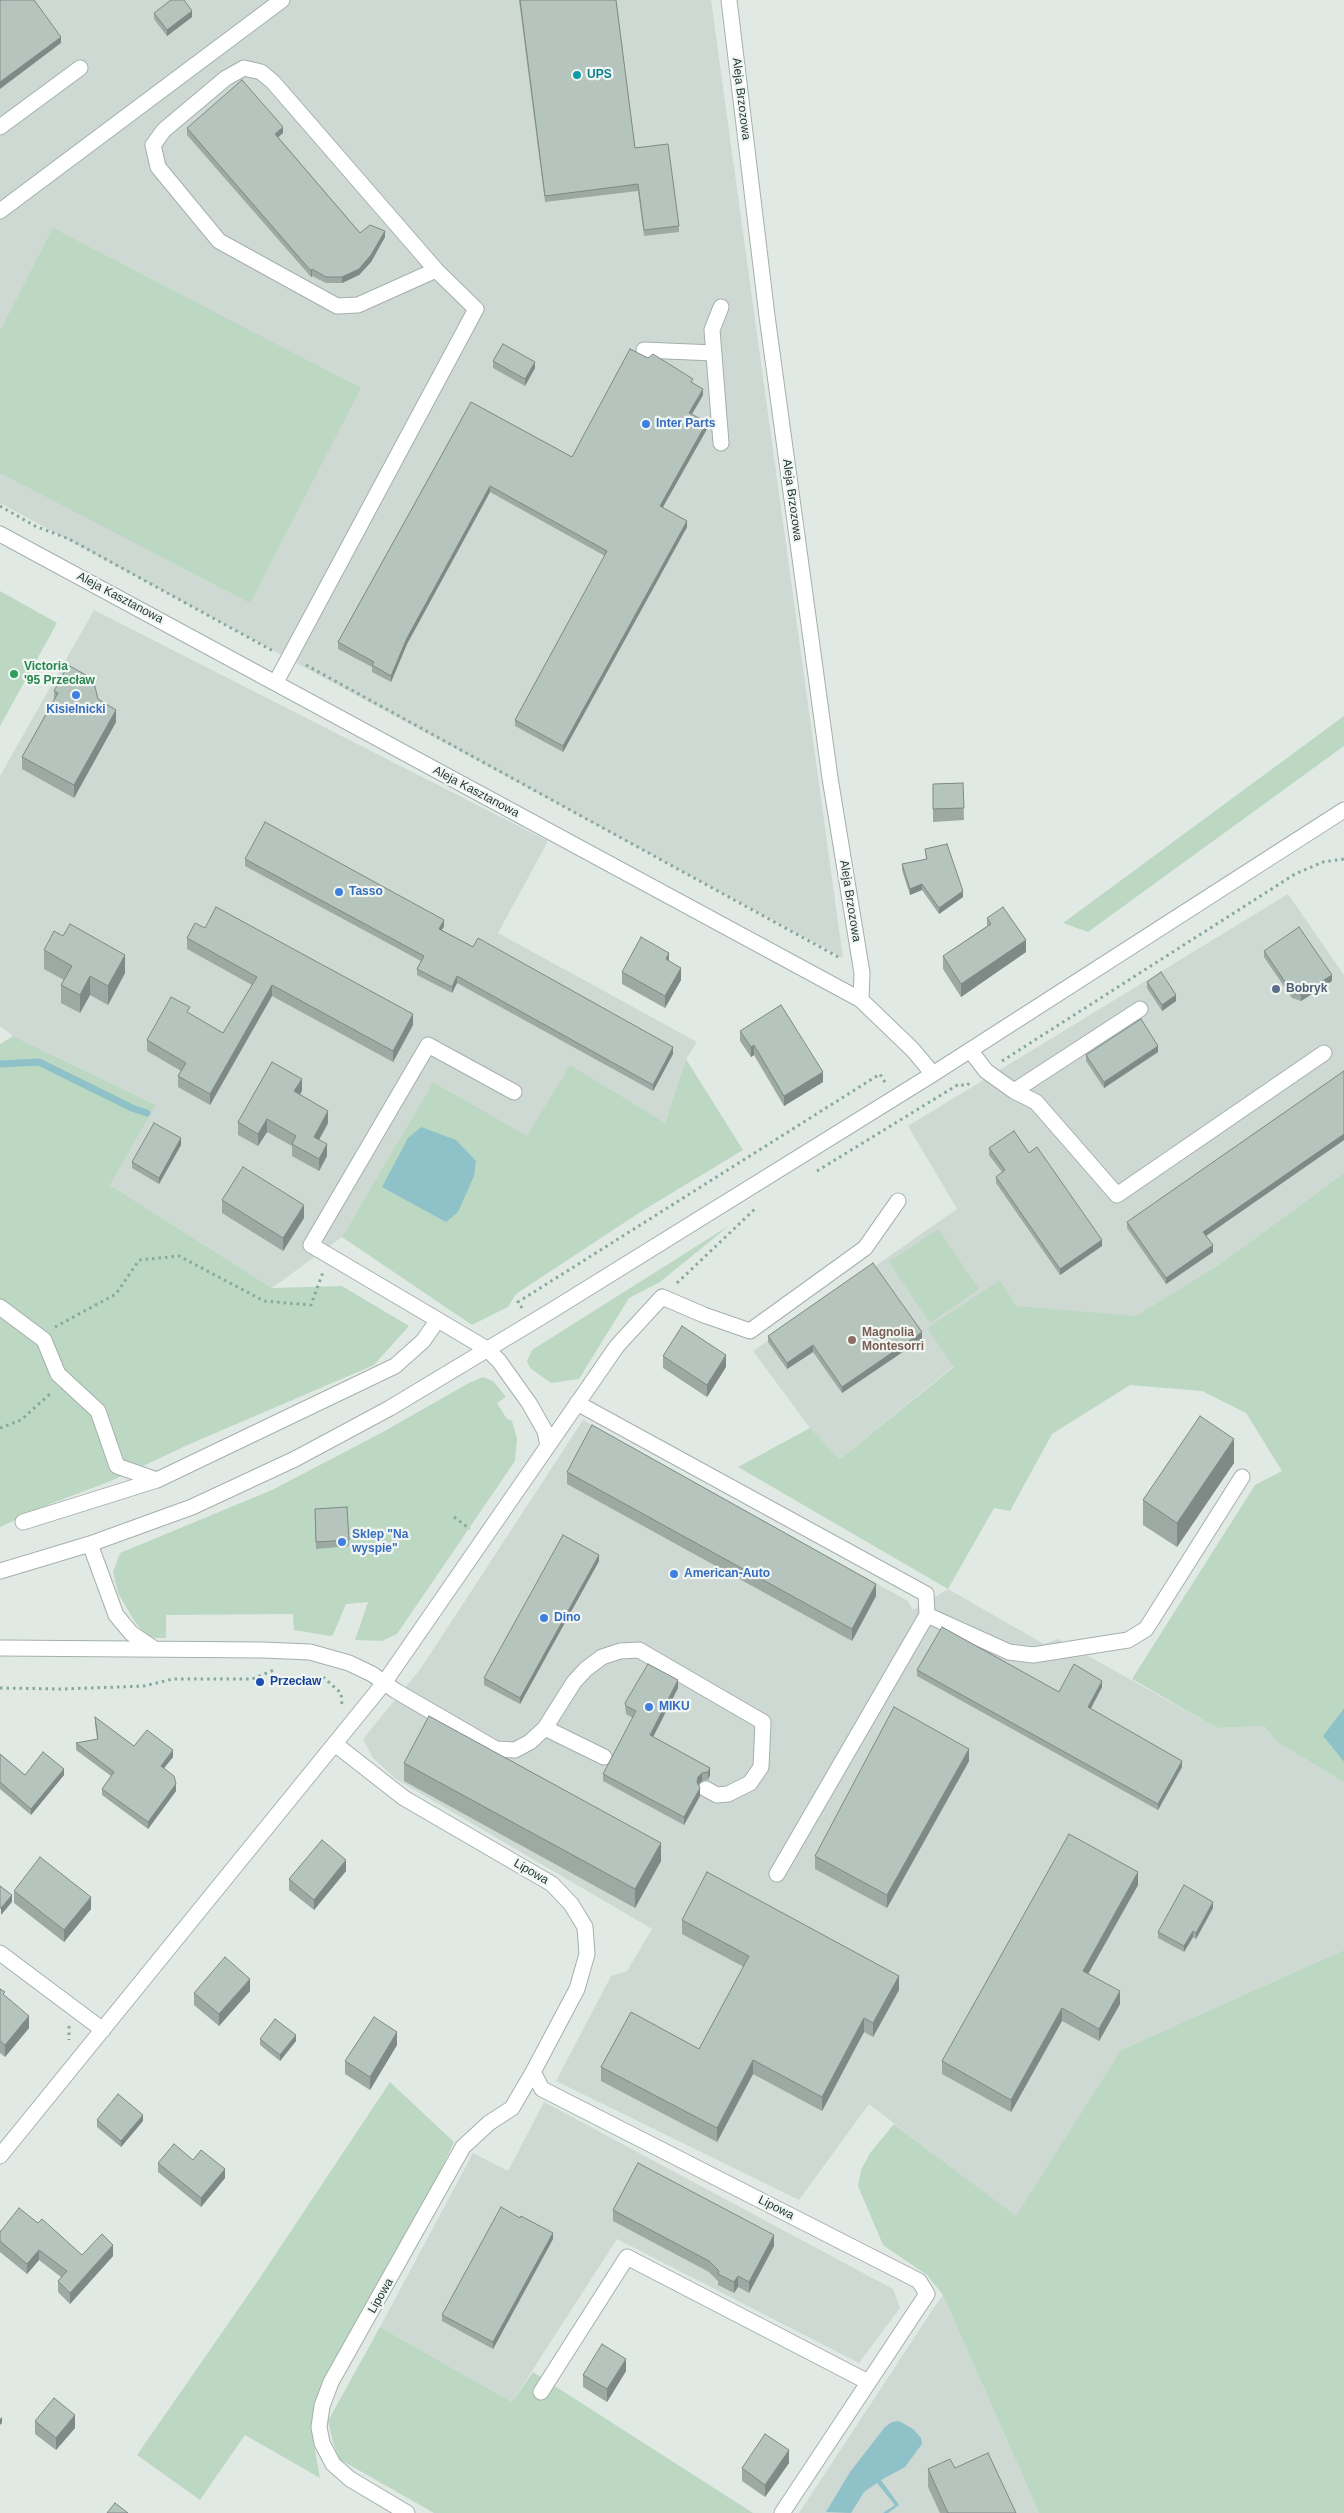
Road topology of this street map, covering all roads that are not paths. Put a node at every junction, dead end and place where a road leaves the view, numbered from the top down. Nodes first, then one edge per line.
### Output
1 (282, 0) edge
2 (728, 0) edge
3 (80, 68) dead end
4 (0, 128) edge
5 (0, 211) edge
6 (436, 270) junction
7 (721, 307) dead end
8 (644, 350) dead end
9 (714, 353) junction
10 (721, 443) dead end
11 (0, 534) edge
12 (276, 682) junction
13 (1344, 810) edge
14 (861, 1000) junction
15 (1140, 1009) dead end
16 (970, 1050) junction
17 (1324, 1053) dead end
18 (933, 1074) junction
19 (1014, 1091) junction
20 (514, 1092) dead end
21 (898, 1202) dead end
22 (0, 1306) edge
23 (437, 1321) junction
24 (487, 1349) junction
25 (577, 1403) junction
26 (548, 1446) junction
27 (1242, 1477) dead end
28 (156, 1480) junction
29 (23, 1522) dead end
30 (90, 1544) junction
31 (0, 1571) edge
32 (927, 1615) junction
33 (0, 1648) edge
34 (153, 1648) junction
35 (384, 1683) junction
36 (545, 1728) junction
37 (335, 1744) junction
38 (604, 1757) dead end
39 (706, 1789) dead end
40 (778, 1874) dead end
41 (0, 1953) edge
42 (103, 2030) junction
43 (533, 2072) junction
44 (0, 2156) edge
45 (868, 2382) junction
46 (541, 2392) dead end
47 (408, 2513) edge
48 (782, 2513) edge

1 - 5 street
2 - 14 street, Aleja Brzozowa
3 - 4 street
6 - 6 street
6 - 12 street
7 - 9 street
8 - 9 street
9 - 10 street
11 - 12 street, Aleja Kasztanowa
12 - 14 street, Aleja Kasztanowa
13 - 16 street
14 - 18 street, Aleja Kasztanowa
15 - 19 street
16 - 18 street
16 - 19 street
17 - 19 street
18 - 24 street
20 - 23 street
21 - 25 street
22 - 28 street
23 - 24 street
23 - 28 street
24 - 26 street
24 - 30 street
25 - 26 street
25 - 32 street
26 - 35 street
27 - 32 street
28 - 29 street
30 - 31 street
30 - 34 street
32 - 40 street
33 - 34 street
34 - 35 street
35 - 36 street
35 - 37 street
36 - 38 street
36 - 39 street
37 - 42 street
37 - 43 street, Lipowa
41 - 42 street
42 - 44 street
43 - 45 street, Lipowa
43 - 47 street, Lipowa
45 - 46 street
45 - 48 street, Lipowa

